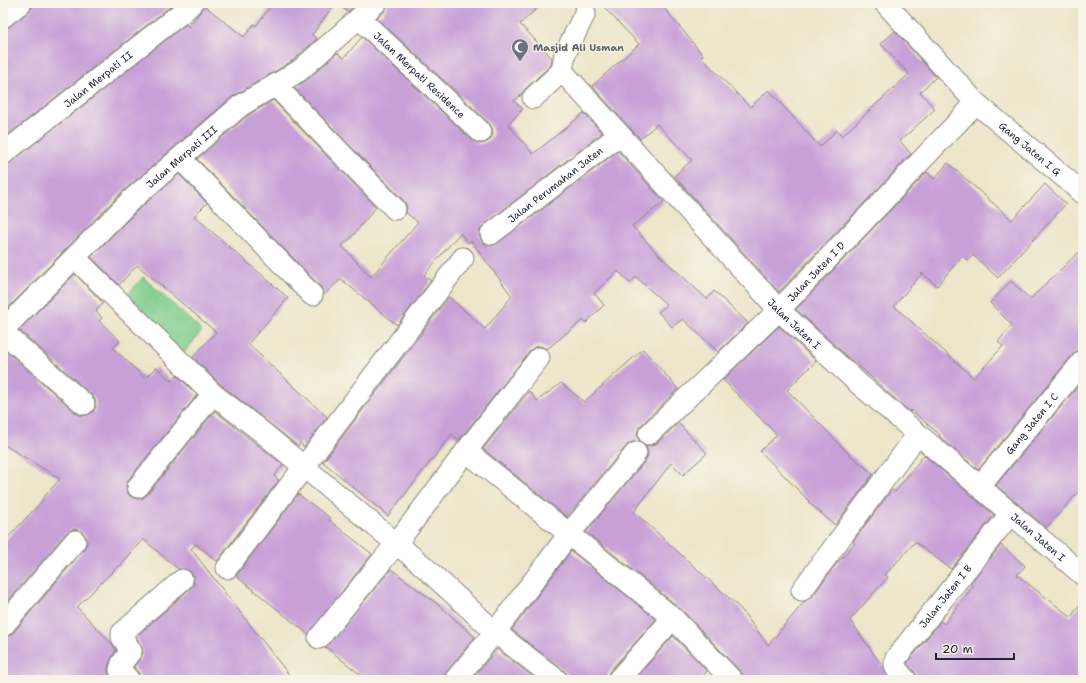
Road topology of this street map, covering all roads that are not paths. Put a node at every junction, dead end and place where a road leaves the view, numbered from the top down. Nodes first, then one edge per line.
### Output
1 (21, 3) edge
2 (192, 3) edge
3 (376, 3) edge
4 (885, 3) edge
5 (585, 13) dead end
6 (3, 17) edge
7 (359, 18) junction
8 (562, 71) junction
9 (275, 85) junction
10 (533, 98) dead end
11 (976, 103) junction
12 (481, 132) dead end
13 (619, 135) junction
14 (3, 154) edge
15 (180, 158) junction
16 (1079, 184) edge
17 (395, 208) dead end
18 (491, 234) dead end
19 (75, 258) junction
20 (463, 258) dead end
21 (312, 295) dead end
22 (779, 310) junction
23 (3, 331) edge
24 (539, 358) dead end
25 (1083, 361) edge
26 (213, 394) junction
27 (84, 404) dead end
28 (649, 434) dead end
29 (918, 434) junction
30 (466, 451) junction
31 (636, 453) dead end
32 (304, 467) junction
33 (980, 486) junction
34 (138, 487) dead end
35 (1010, 512) junction
36 (569, 534) junction
37 (75, 541) dead end
38 (396, 544) junction
39 (228, 568) dead end
40 (1083, 575) edge
41 (182, 580) dead end
42 (802, 590) dead end
43 (673, 618) junction
44 (3, 626) edge
45 (495, 632) junction
46 (319, 638) dead end
47 (129, 680) edge
48 (455, 680) edge
49 (557, 680) edge
50 (618, 680) edge
51 (732, 680) edge
52 (906, 680) edge

1 - 6 street
2 - 14 street, Jalan Merpati II
3 - 7 street, Jalan Merpati III
4 - 11 street, Gang Jaten I G
5 - 8 street
7 - 9 street, Jalan Merpati III
7 - 12 street, Jalan Merpati Residence
8 - 10 street
8 - 13 street, Jalan Jaten I
9 - 15 street, Jalan Merpati III
9 - 17 street
11 - 16 street, Gang Jaten I G
11 - 22 street, Jalan Jaten I D
13 - 18 street, Jalan Perumahan Jaten
13 - 22 street, Jalan Jaten I
15 - 19 street, Jalan Merpati III
15 - 21 street
19 - 23 street, Jalan Merpati III
19 - 26 street
20 - 32 street
22 - 28 street, Jalan Jaten I D
22 - 29 street, Jalan Jaten I
23 - 27 street
24 - 30 street
25 - 33 street, Gang Jaten I C
26 - 32 street
26 - 34 street
29 - 33 street, Jalan Jaten I
29 - 42 street
30 - 36 street
30 - 38 street
31 - 36 street
32 - 38 street
32 - 39 street
33 - 35 street, Jalan Jaten I
35 - 40 street, Jalan Jaten I
35 - 52 street, Jalan Jaten I B
36 - 43 street
36 - 45 street
37 - 44 street
38 - 45 street
38 - 46 street
41 - 47 street
43 - 50 street
43 - 51 street
45 - 48 street
45 - 49 street

